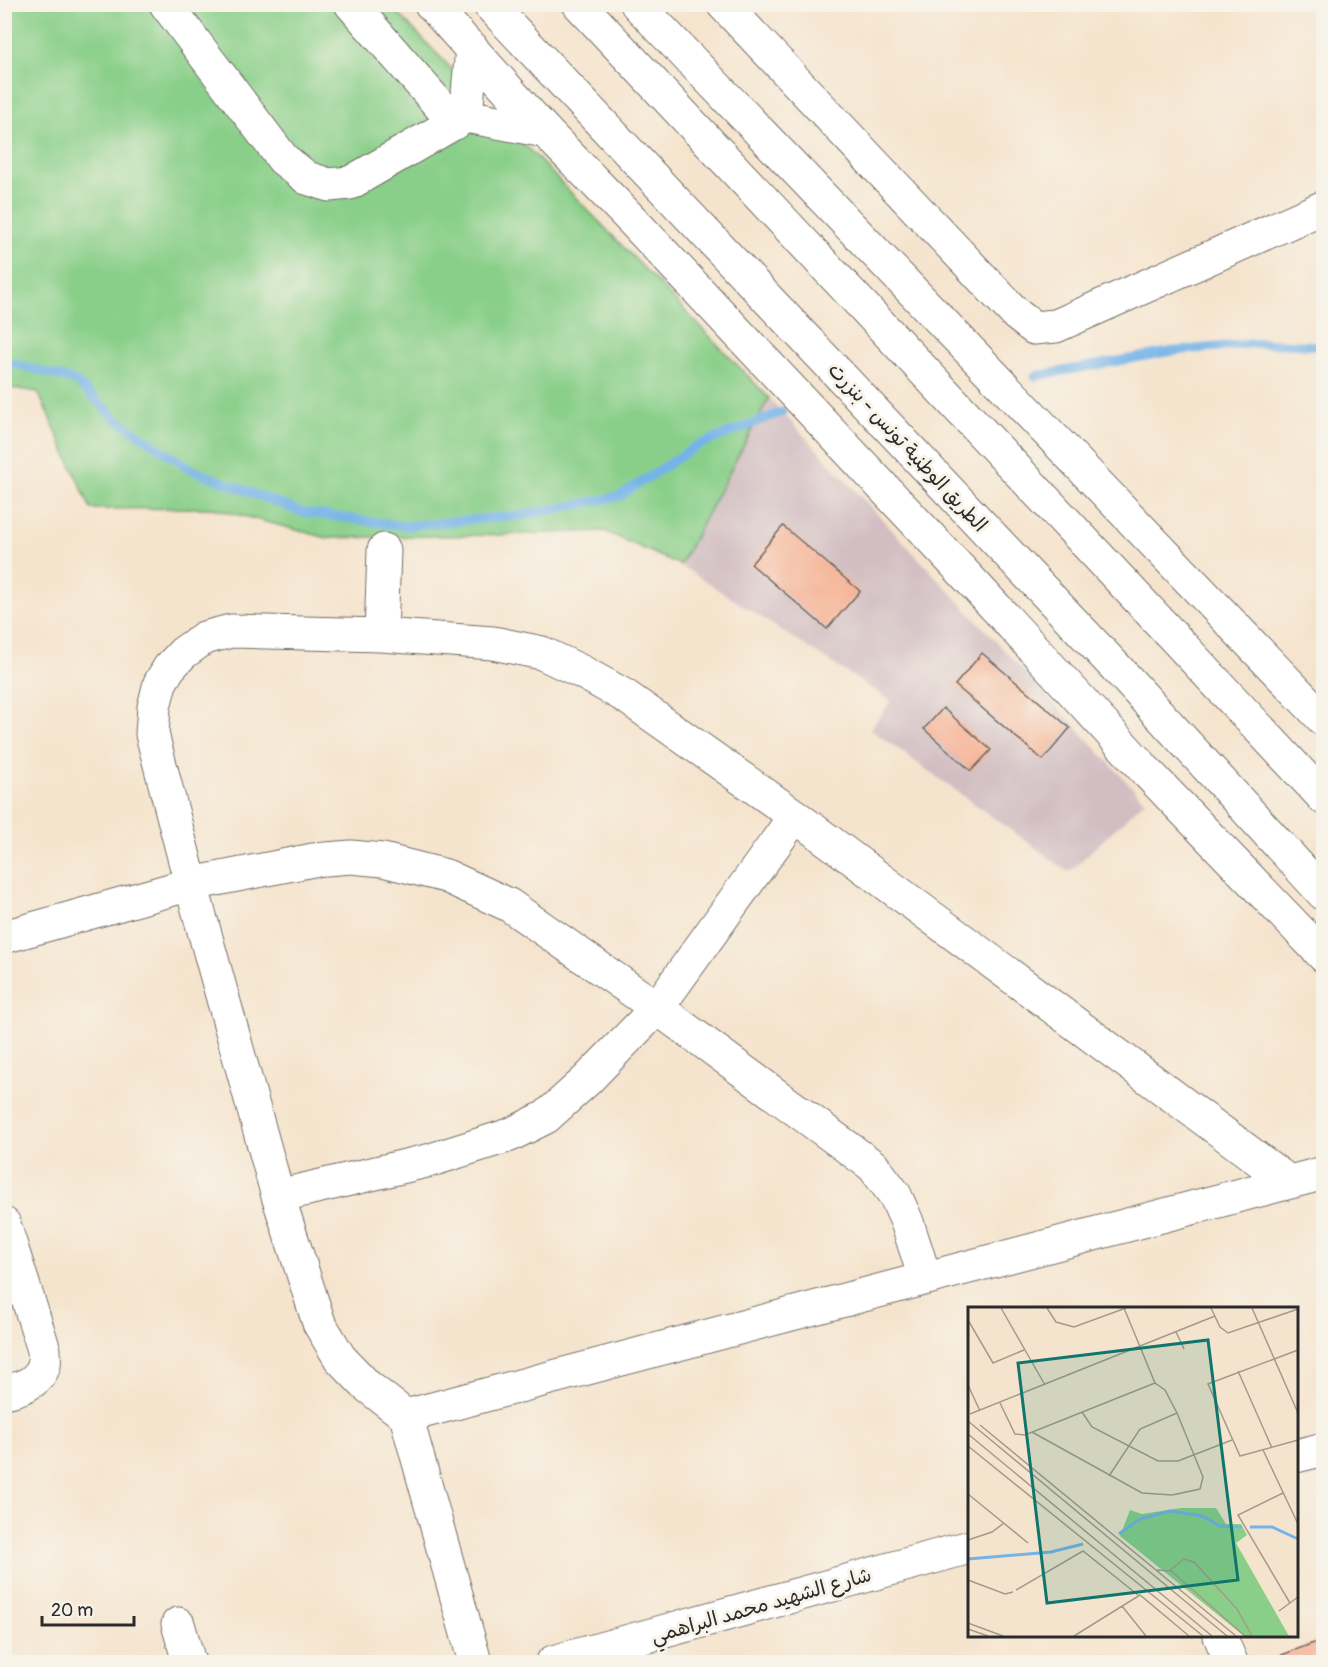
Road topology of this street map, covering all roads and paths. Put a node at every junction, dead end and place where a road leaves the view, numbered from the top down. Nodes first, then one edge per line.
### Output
1 (166, 4) edge
2 (351, 4) edge
3 (431, 4) edge
4 (489, 4) edge
5 (579, 4) edge
6 (637, 4) edge
7 (723, 4) edge
8 (472, 48) junction
9 (460, 119) junction
10 (545, 130) junction
11 (1323, 207) edge
12 (384, 550) dead end
13 (381, 635) junction
14 (1323, 720) edge
15 (1323, 798) edge
16 (795, 816) junction
17 (191, 884) junction
18 (1323, 894) edge
19 (4, 937) edge
20 (1323, 956) edge
21 (657, 1008) junction
22 (1323, 1173) edge
23 (1289, 1182) junction
24 (278, 1196) junction
25 (4, 1224) edge
26 (925, 1278) junction
27 (4, 1392) edge
28 (406, 1416) junction
29 (1323, 1449) edge
30 (1298, 1455) edge
31 (968, 1547) edge
32 (178, 1624) dead end
33 (1221, 1637) edge
34 (189, 1662) edge
35 (475, 1662) edge
36 (554, 1662) edge
37 (1231, 1662) edge

1 - 9 main road
2 - 9 main road
3 - 8 main road
4 - 18 main road, الطريق الوطنية تونس - بنزرت
5 - 15 main road
6 - 14 main road
7 - 11 main road
8 - 9 main road
8 - 10 main road
9 - 10 main road
10 - 20 main road
12 - 13 main road
13 - 16 main road
13 - 17 main road
16 - 21 main road
16 - 23 main road
17 - 19 main road
17 - 21 main road
17 - 24 main road
21 - 24 main road
21 - 26 main road
22 - 23 main road
23 - 26 main road
24 - 28 main road
25 - 27 main road
26 - 28 main road
28 - 35 main road
29 - 30 main road
31 - 36 main road, شارع الشهيد محمد البراهمي
32 - 34 main road
33 - 37 main road

